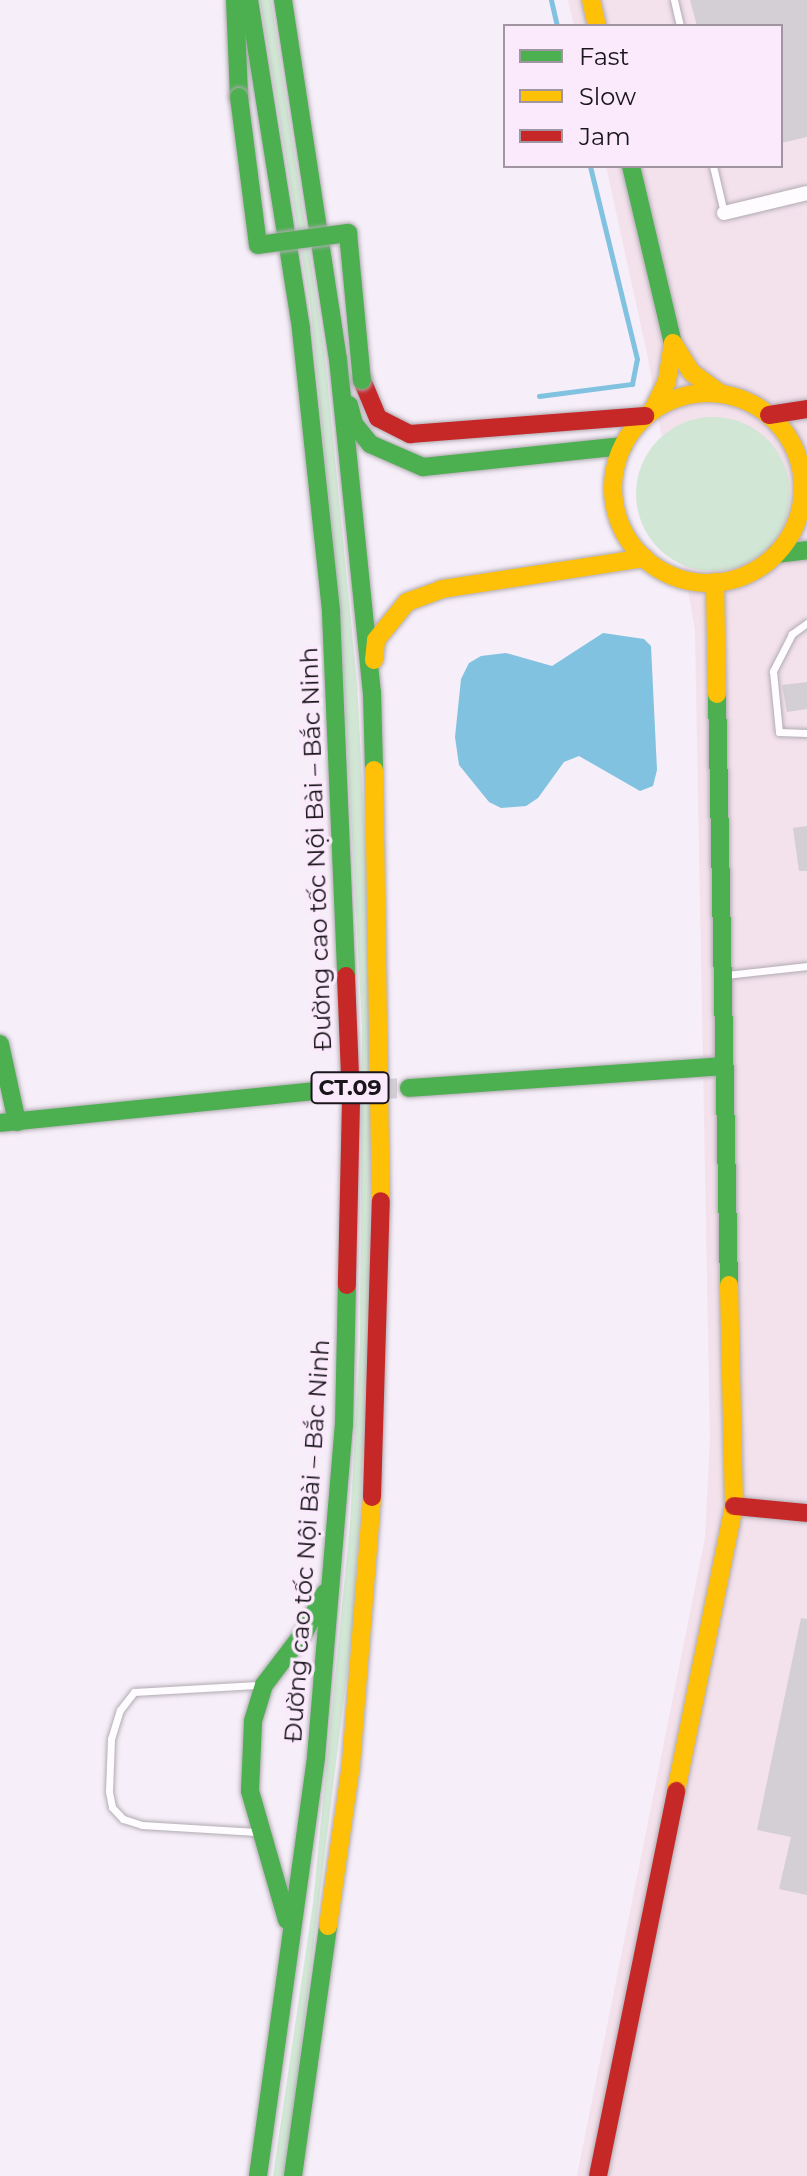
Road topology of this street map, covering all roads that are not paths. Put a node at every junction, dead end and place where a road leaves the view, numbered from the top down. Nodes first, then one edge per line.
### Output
1 (235, 0) edge
2 (249, 0) edge
3 (283, 0) edge
4 (591, 0) edge
5 (674, 0) edge
6 (597, 24) edge
7 (680, 24) edge
8 (631, 168) edge
9 (713, 168) edge
10 (807, 193) edge
11 (724, 213) joint
12 (673, 343) junction
13 (338, 359) junction
14 (720, 393) junction
15 (807, 409) edge
16 (649, 413) junction
17 (769, 415) junction
18 (623, 446) junction
19 (807, 550) edge
20 (776, 554) junction
21 (645, 558) junction
22 (715, 582) junction
23 (807, 623) edge
24 (372, 692) junction
25 (807, 733) edge
26 (807, 966) edge
27 (720, 975) junction
28 (0, 1044) edge
29 (723, 1066) junction
30 (409, 1088) tunnel mouth
31 (317, 1091) tunnel mouth
32 (8, 1123) edge
33 (734, 1506) junction
34 (807, 1513) edge
35 (331, 1583) junction
36 (264, 1685) junction
37 (261, 1832) junction
38 (291, 1939) junction
39 (258, 2176) edge
40 (293, 2176) edge
41 (598, 2176) edge

1 - 16 main road, bridge
2 - 35 main road, Đường cao tốc Nội Bài – Bắc Ninh / CT.09
3 - 13 main road, CT.09
4 - 6 main road
5 - 7 lane
8 - 12 main road
9 - 11 lane
10 - 11 street
12 - 14 main road
12 - 16 main road
13 - 18 main road
13 - 24 main road, CT.09
14 - 16 main road
14 - 17 main road
15 - 17 main road
16 - 18 main road
17 - 20 main road
18 - 21 main road
19 - 20 main road
20 - 22 main road
21 - 22 main road
21 - 24 main road
22 - 27 main road
23 - 25 lane
24 - 40 main road, CT.09
26 - 27 lane
27 - 29 main road
28 - 32 main road
29 - 30 main road
29 - 33 main road
31 - 32 main road
33 - 34 main road
33 - 41 main road
35 - 36 main road
35 - 38 main road, Đường cao tốc Nội Bài – Bắc Ninh / CT.09
36 - 37 main road
36 - 37 lane
37 - 38 main road
38 - 39 main road, Đường cao tốc Nội Bài – Bắc Ninh / CT.09

